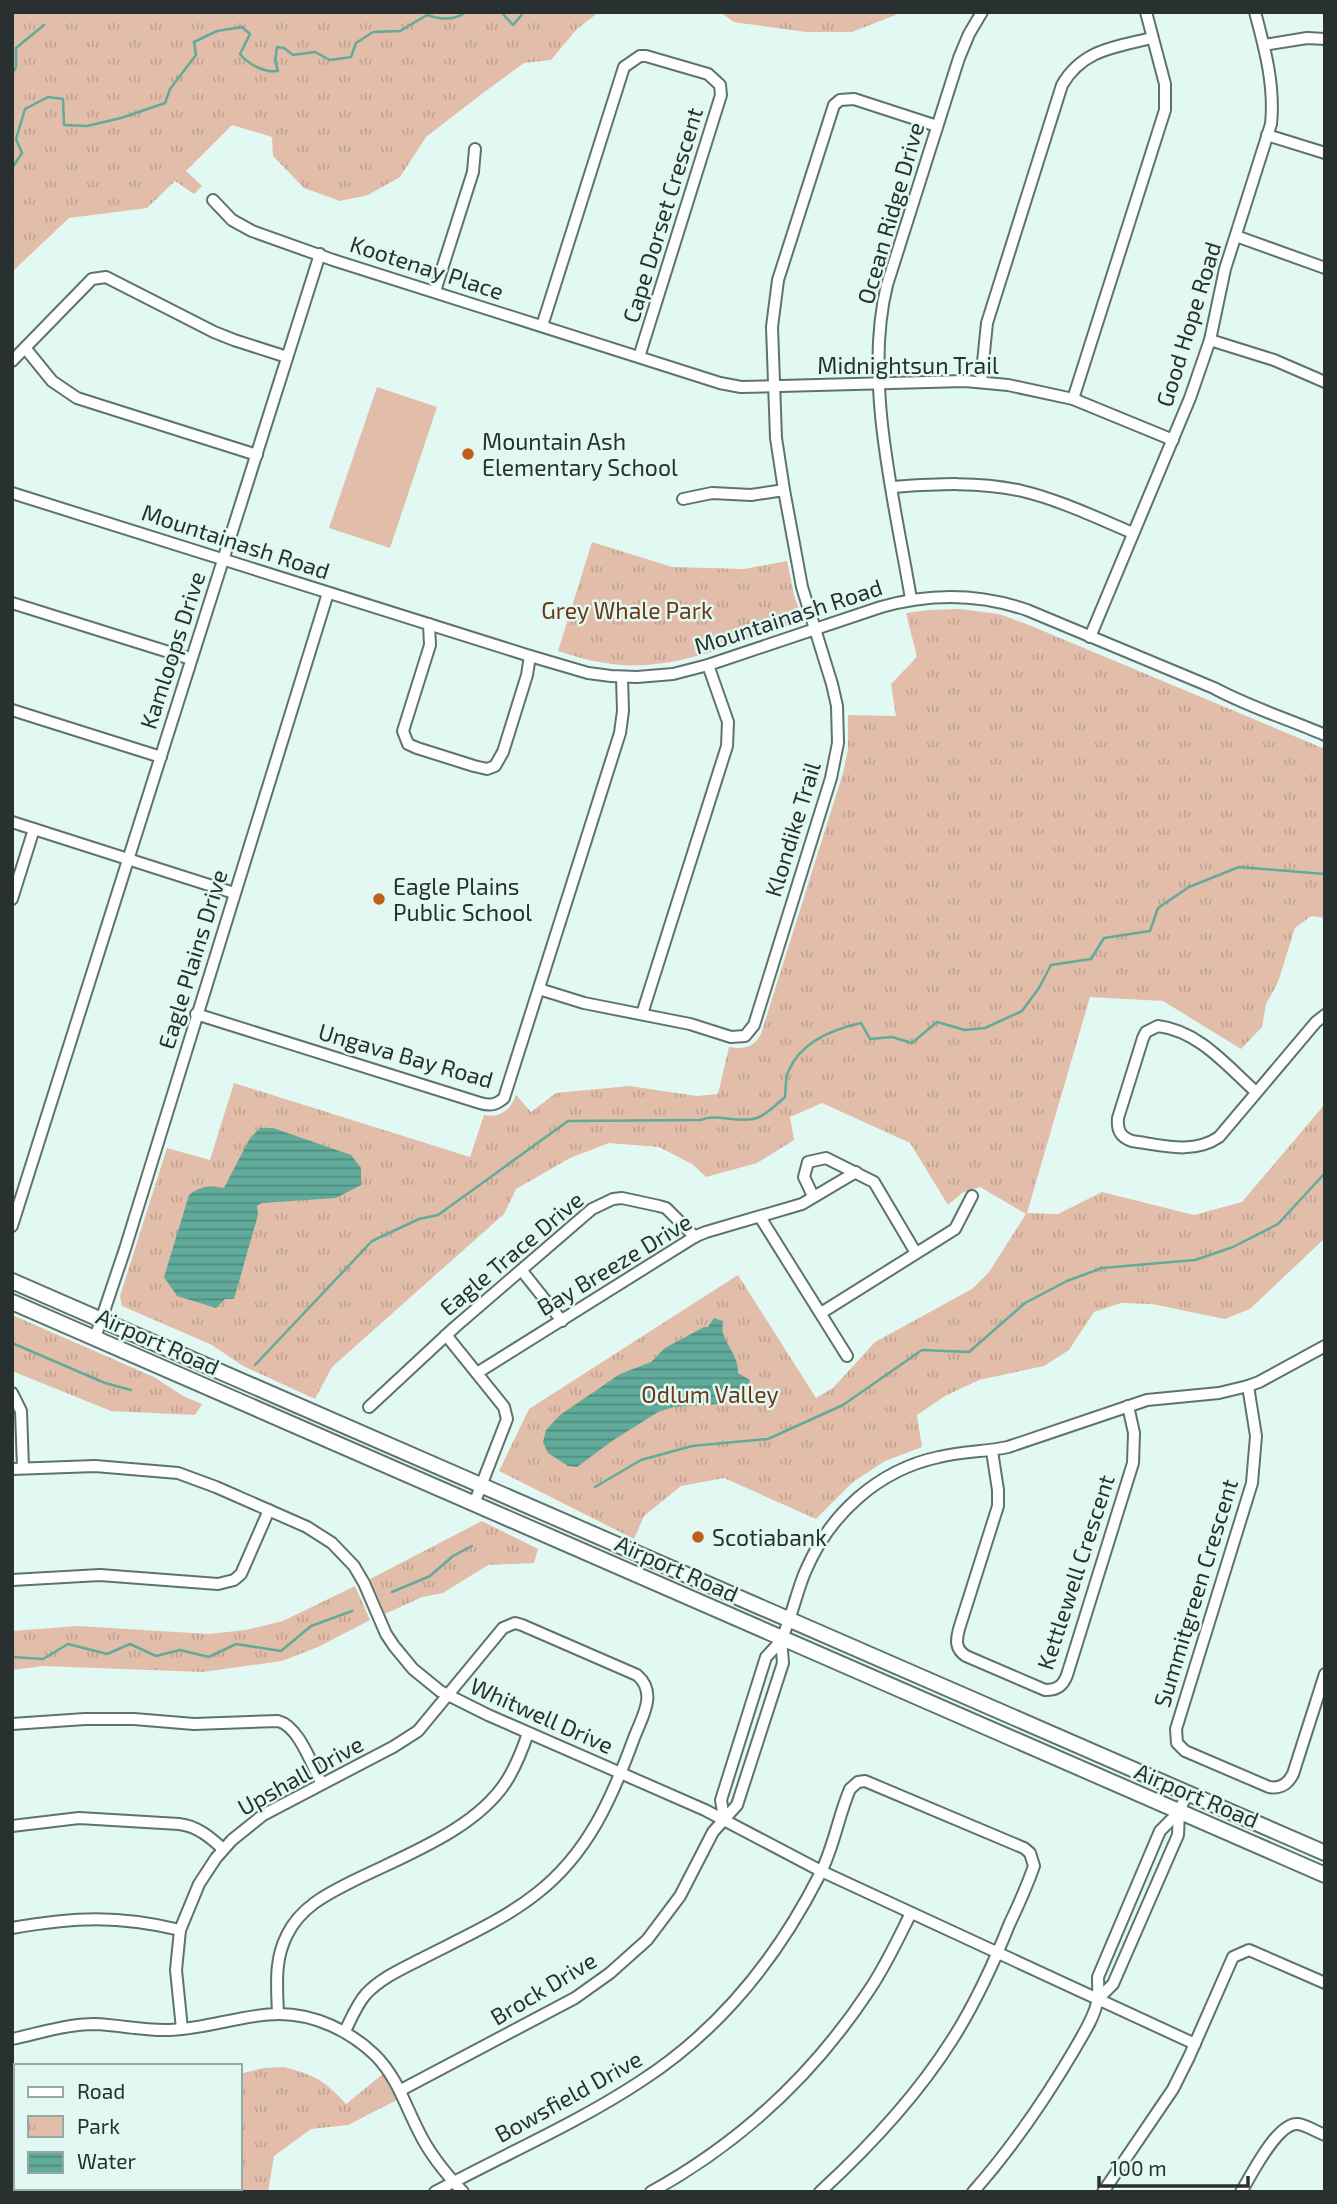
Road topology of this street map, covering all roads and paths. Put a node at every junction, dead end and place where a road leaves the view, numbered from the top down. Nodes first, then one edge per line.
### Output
1 (982, 12) edge
2 (1146, 12) edge
3 (1255, 12) edge
4 (1153, 38) junction
5 (1325, 39) edge
6 (1264, 45) junction
7 (937, 126) junction
8 (1268, 135) junction
9 (475, 149) dead end
10 (1325, 153) edge
11 (213, 200) dead end
12 (1236, 236) junction
13 (320, 254) junction
14 (1325, 268) edge
15 (435, 291) junction
16 (542, 326) junction
17 (1210, 340) junction
18 (26, 349) junction
19 (287, 357) junction
20 (639, 357) junction
21 (12, 361) edge
22 (981, 382) junction
23 (1325, 382) edge
24 (880, 384) junction
25 (774, 387) junction
26 (1073, 399) junction
27 (1173, 440) junction
28 (257, 456) junction
29 (892, 487) junction
30 (784, 490) junction
31 (12, 492) edge
32 (683, 499) dead end
33 (1133, 534) junction
34 (223, 559) junction
35 (328, 593) junction
36 (911, 599) junction
37 (12, 603) edge
38 (429, 624) junction
39 (815, 629) junction
40 (1090, 637) junction
41 (530, 656) junction
42 (191, 659) junction
43 (709, 665) junction
44 (622, 677) junction
45 (12, 710) edge
46 (1325, 735) edge
47 (161, 757) junction
48 (12, 822) edge
49 (34, 829) junction
50 (128, 859) junction
51 (234, 893) junction
52 (12, 899) edge
53 (539, 989) junction
54 (196, 1014) junction
55 (642, 1014) junction
56 (1325, 1015) edge
57 (1256, 1092) junction
58 (856, 1172) junction
59 (813, 1196) junction
60 (972, 1196) dead end
61 (760, 1217) junction
62 (12, 1226) edge
63 (695, 1237) junction
64 (916, 1253) junction
65 (522, 1271) junction
66 (12, 1281) edge
67 (12, 1302) edge
68 (821, 1313) junction
69 (101, 1320) junction
70 (562, 1321) junction
71 (446, 1335) junction
72 (94, 1338) junction
73 (1325, 1346) edge
74 (848, 1356) dead end
75 (477, 1373) junction
76 (1248, 1386) junction
77 (12, 1392) edge
78 (1128, 1406) junction
79 (369, 1407) dead end
80 (992, 1451) junction
81 (18, 1468) edge
82 (481, 1486) junction
83 (474, 1504) junction
84 (269, 1510) junction
85 (12, 1580) edge
86 (788, 1620) junction
87 (781, 1639) junction
88 (1325, 1674) edge
89 (448, 1696) junction
90 (12, 1724) edge
91 (528, 1733) junction
92 (621, 1774) junction
93 (321, 1784) junction
94 (1187, 1793) junction
95 (1179, 1812) junction
96 (724, 1819) junction
97 (12, 1826) edge
98 (223, 1849) junction
99 (1325, 1853) edge
100 (821, 1871) junction
101 (1325, 1875) edge
102 (911, 1913) junction
103 (12, 1928) edge
104 (180, 1930) junction
105 (998, 1953) junction
106 (1325, 1983) edge
107 (1098, 1999) junction
108 (278, 2014) junction
109 (182, 2029) junction
110 (345, 2031) junction
111 (12, 2039) edge
112 (1195, 2044) junction
113 (401, 2090) junction
114 (1325, 2135) edge
115 (454, 2182) junction
116 (435, 2192) edge
117 (463, 2192) edge
118 (651, 2192) edge
119 (820, 2192) edge
120 (973, 2192) edge
121 (1103, 2192) edge
122 (1241, 2192) edge

1 - 7 street, Ocean Ridge Drive
2 - 4 street
3 - 6 street, Good Hope Road
4 - 22 street
4 - 26 street
5 - 6 street
6 - 8 street, Good Hope Road
7 - 24 street, Ocean Ridge Drive
7 - 25 street, Klondike Trail
8 - 10 street
8 - 12 street, Good Hope Road
9 - 15 street
11 - 13 street, Kootenay Place
12 - 14 street
12 - 17 street, Good Hope Road
13 - 15 street, Kootenay Place
13 - 19 street, Kamloops Drive
15 - 16 street, Kootenay Place
16 - 20 street, Kootenay Place
16 - 20 street, Cape Dorset Crescent
17 - 23 street
17 - 27 street, Good Hope Road
18 - 19 street
18 - 21 street
18 - 28 street
19 - 28 street, Kamloops Drive
20 - 25 street, Midnightsun Trail
22 - 24 street, Midnightsun Trail
22 - 26 street, Midnightsun Trail
24 - 25 street, Midnightsun Trail
24 - 29 street, Ocean Ridge Drive
25 - 30 street, Klondike Trail
26 - 27 street, Midnightsun Trail
27 - 33 street, Good Hope Road
28 - 34 street, Kamloops Drive
29 - 33 street
29 - 36 street, Ocean Ridge Drive
30 - 32 street
30 - 39 street, Klondike Trail
31 - 34 street, Mountainash Road
33 - 40 street, Good Hope Road
34 - 35 street, Mountainash Road
34 - 42 street, Kamloops Drive
35 - 38 street, Mountainash Road
35 - 51 street, Eagle Plains Drive
36 - 39 street, Mountainash Road
36 - 40 street, Mountainash Road
37 - 42 street
38 - 41 street, Mountainash Road
38 - 41 street
39 - 43 street, Mountainash Road
39 - 55 street, Klondike Trail
40 - 46 street, Mountainash Road
41 - 44 street, Mountainash Road
42 - 47 street, Kamloops Drive
43 - 44 street, Mountainash Road
43 - 55 street
44 - 53 street, Ungava Bay Road
45 - 47 street
47 - 50 street, Kamloops Drive
48 - 49 street
49 - 50 street
49 - 52 street
50 - 51 street
50 - 62 street, Kamloops Drive
51 - 54 street, Eagle Plains Drive
53 - 54 street, Ungava Bay Road
53 - 55 street
54 - 69 street, Eagle Plains Drive
56 - 57 street
57 - 57 street
58 - 59 street, Bay Breeze Drive
58 - 59 street
58 - 64 street
59 - 61 street, Bay Breeze Drive
60 - 64 street
61 - 63 street, Bay Breeze Drive
61 - 68 street
63 - 65 street, Eagle Trace Drive
63 - 70 street, Bay Breeze Drive
64 - 68 street
65 - 70 street
65 - 71 street, Eagle Trace Drive
66 - 69 main road, Airport Road
67 - 72 main road, Airport Road
68 - 74 street
69 - 72 street, Eagle Plains Drive
69 - 82 main road, Airport Road
70 - 75 street, Bay Breeze Drive
71 - 75 street
71 - 79 street, Eagle Trace Drive
72 - 83 main road, Airport Road
73 - 76 street, Brock Drive
75 - 82 street
76 - 78 street, Brock Drive
76 - 88 street, Summitgreen Crescent
77 - 81 street
78 - 80 street, Brock Drive
78 - 80 street, Kettlewell Crescent
80 - 86 street, Brock Drive
81 - 84 street, Whitwell Drive
82 - 83 street
82 - 86 main road, Airport Road
83 - 87 main road, Airport Road
84 - 85 street
84 - 89 street, Whitwell Drive
86 - 87 street, Brock Drive
86 - 94 main road, Airport Road
87 - 95 main road, Airport Road
87 - 96 street, Brock Drive
87 - 96 street, Brock Drive
89 - 91 street, Whitwell Drive
89 - 92 street, Upshall Drive
89 - 93 street, Upshall Drive
90 - 93 street
91 - 92 street, Whitwell Drive
91 - 108 street
92 - 96 street, Whitwell Drive
92 - 110 street, Upshall Drive
93 - 98 street, Upshall Drive
94 - 95 street
94 - 99 main road, Airport Road
95 - 101 main road, Airport Road
95 - 107 street
95 - 107 street
96 - 100 street, Whitwell Drive
96 - 113 street, Brock Drive
97 - 98 street
98 - 104 street, Upshall Drive
100 - 102 street, Whitwell Drive
100 - 105 street, Bowsfield Drive
100 - 115 street, Bowsfield Drive
102 - 105 street, Whitwell Drive
102 - 118 street
103 - 104 street
104 - 109 street, Upshall Drive
105 - 107 street, Whitwell Drive
105 - 119 street
106 - 112 street
107 - 112 street, Whitwell Drive
107 - 120 street
108 - 109 street
108 - 110 street
109 - 111 street
110 - 113 street
112 - 121 street
113 - 115 street
114 - 122 street
115 - 116 street, Bowsfield Drive
115 - 117 street

